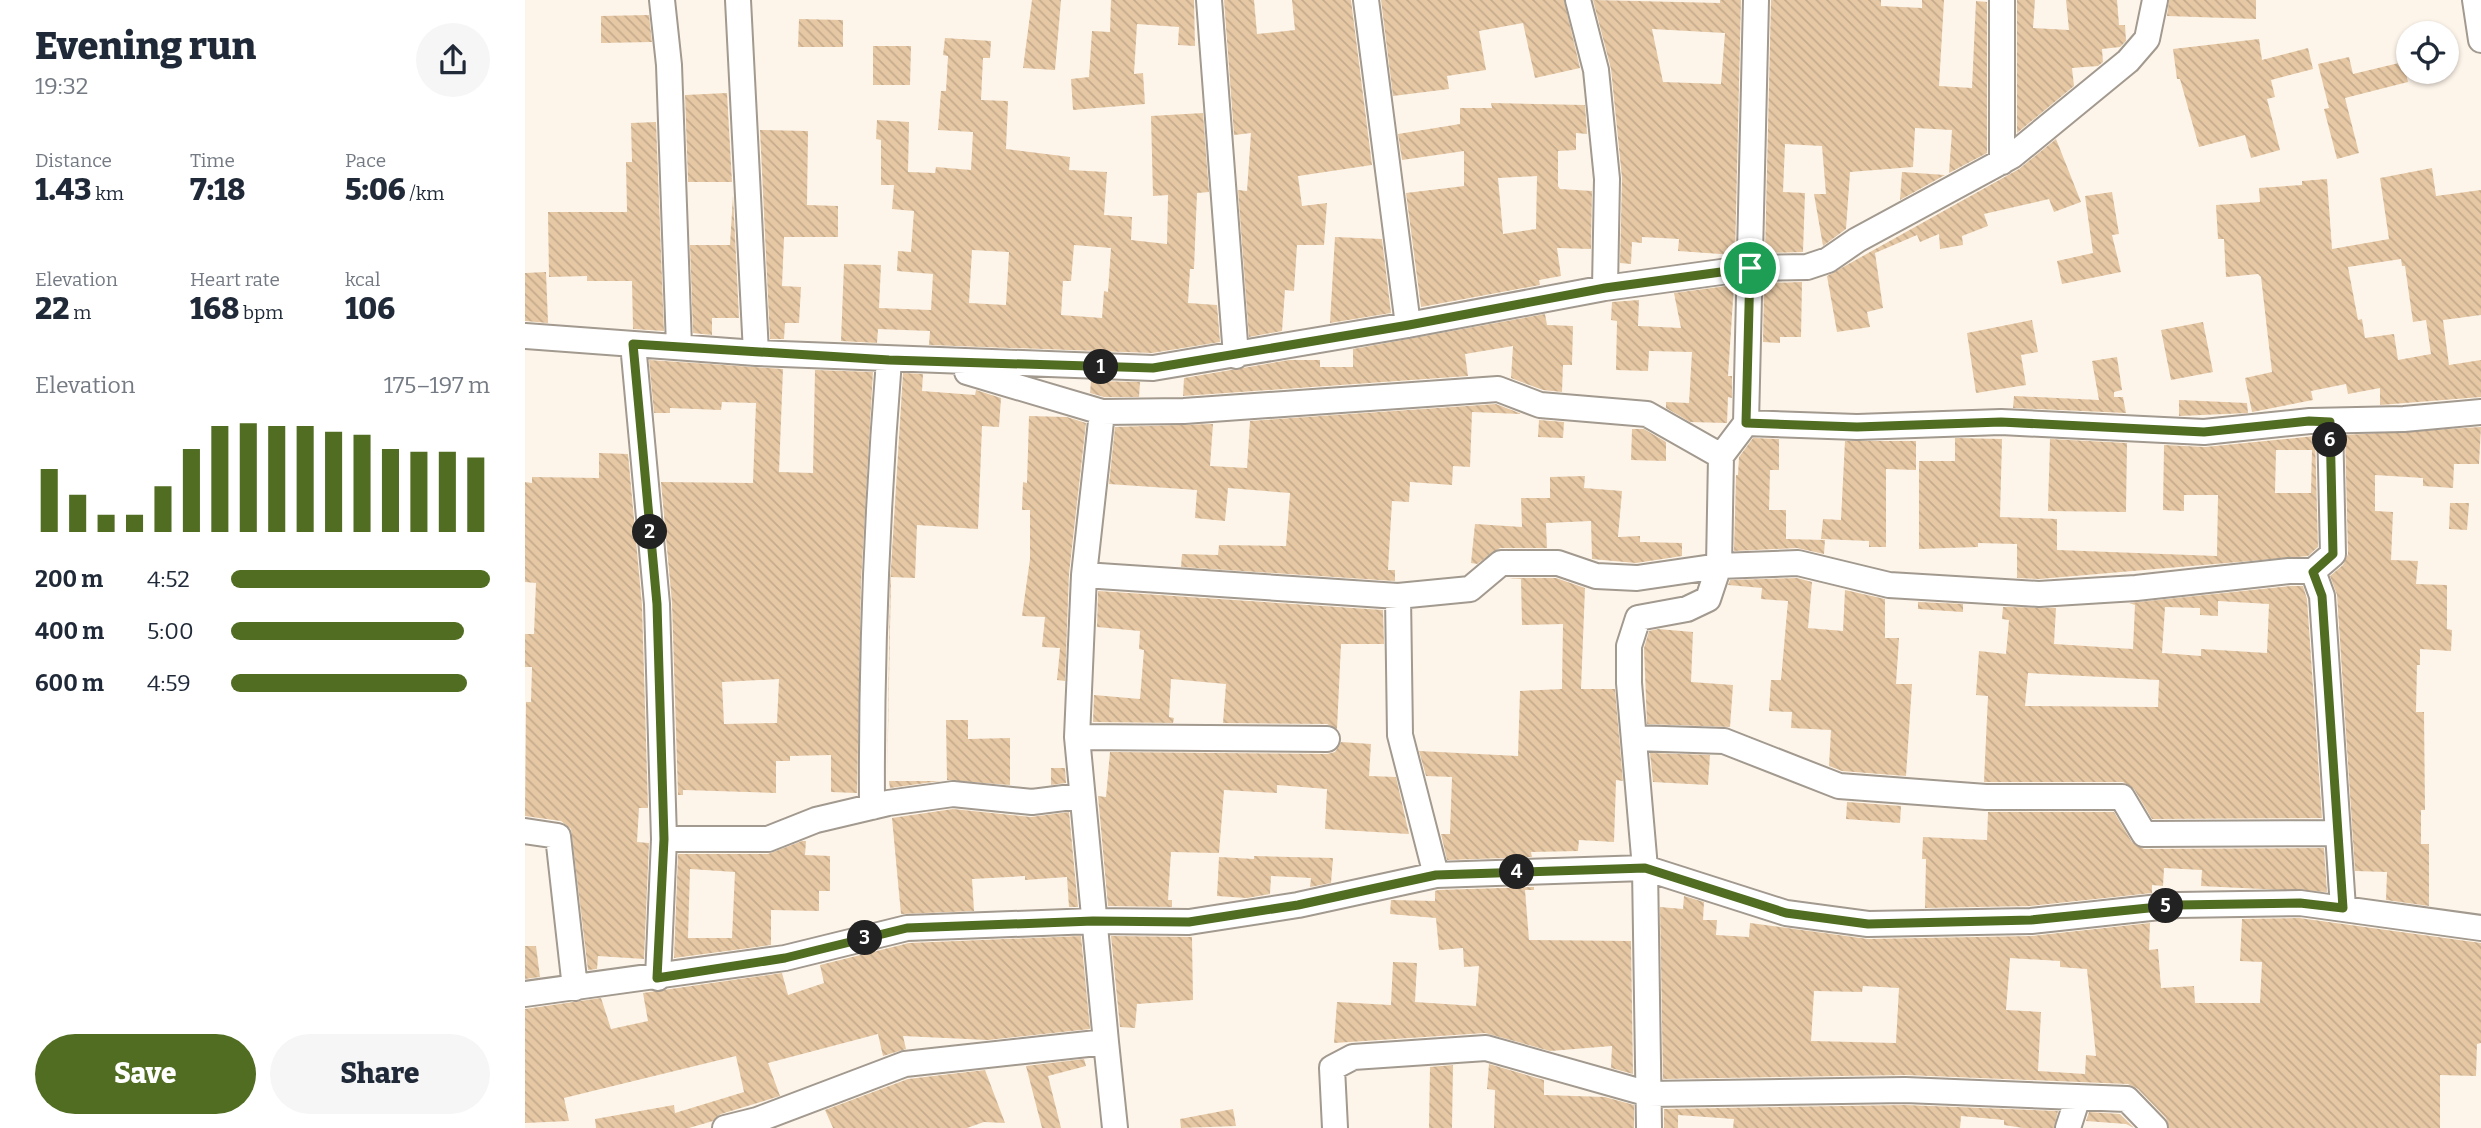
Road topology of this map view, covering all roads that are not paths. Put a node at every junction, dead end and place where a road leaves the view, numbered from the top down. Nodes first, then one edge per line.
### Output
1 (662, 0) edge
2 (738, 0) edge
3 (1209, 0) edge
4 (1366, 0) edge
5 (1579, 0) edge
6 (1756, 0) edge
7 (2002, 0) edge
8 (2155, 0) edge
9 (2002, 162) junction
10 (1750, 268) junction
11 (1605, 288) junction
12 (1409, 325) junction
13 (525, 336) edge
14 (633, 344) junction
15 (678, 346) junction
16 (756, 354) junction
17 (1235, 356) junction
18 (889, 360) junction
19 (933, 362) junction
20 (1102, 412) junction
21 (2481, 412) edge
22 (2330, 422) junction
23 (1746, 423) junction
24 (1721, 456) junction
25 (1720, 566) junction
26 (2313, 572) junction
27 (1084, 575) junction
28 (1398, 596) junction
29 (1077, 737) junction
30 (1634, 738) junction
31 (1327, 739) dead end
32 (1080, 796) junction
33 (873, 807) junction
34 (525, 831) edge
35 (2338, 833) junction
36 (664, 839) junction
37 (1645, 868) junction
38 (1436, 875) junction
39 (2343, 908) junction
40 (1093, 921) junction
41 (2481, 928) edge
42 (657, 978) junction
43 (575, 988) junction
44 (525, 994) edge
45 (1106, 1042) junction
46 (1649, 1094) junction
47 (2078, 1097) junction
48 (725, 1128) edge
49 (1115, 1128) edge
50 (1335, 1128) edge
51 (1649, 1128) edge
52 (2068, 1128) edge
53 (2155, 1128) edge

1 - 15 street
2 - 16 street
3 - 17 street
4 - 12 street
5 - 11 street
6 - 10 street
7 - 9 street
8 - 9 street
9 - 10 street
10 - 11 street
10 - 23 street
11 - 12 street
12 - 17 street
13 - 14 street
14 - 15 street
14 - 36 street
15 - 16 street
16 - 18 street
17 - 19 street
18 - 19 street
18 - 33 street
19 - 20 street
20 - 24 street
20 - 27 street
21 - 22 street
22 - 23 street
22 - 26 street
23 - 24 street
24 - 25 street
25 - 26 street
25 - 28 street
25 - 30 street
26 - 35 street
27 - 28 street
27 - 29 street
28 - 38 street
29 - 31 street
29 - 32 street
30 - 35 street
30 - 37 street
32 - 33 street
32 - 40 street
33 - 36 street
34 - 43 street
35 - 39 street
36 - 42 street
37 - 38 street
37 - 39 street
37 - 46 street
38 - 40 street
39 - 41 street
40 - 42 street
40 - 45 street
42 - 43 street
43 - 44 street
45 - 48 street
45 - 49 street
46 - 47 street
46 - 50 street
46 - 51 street
47 - 52 street
47 - 53 street

